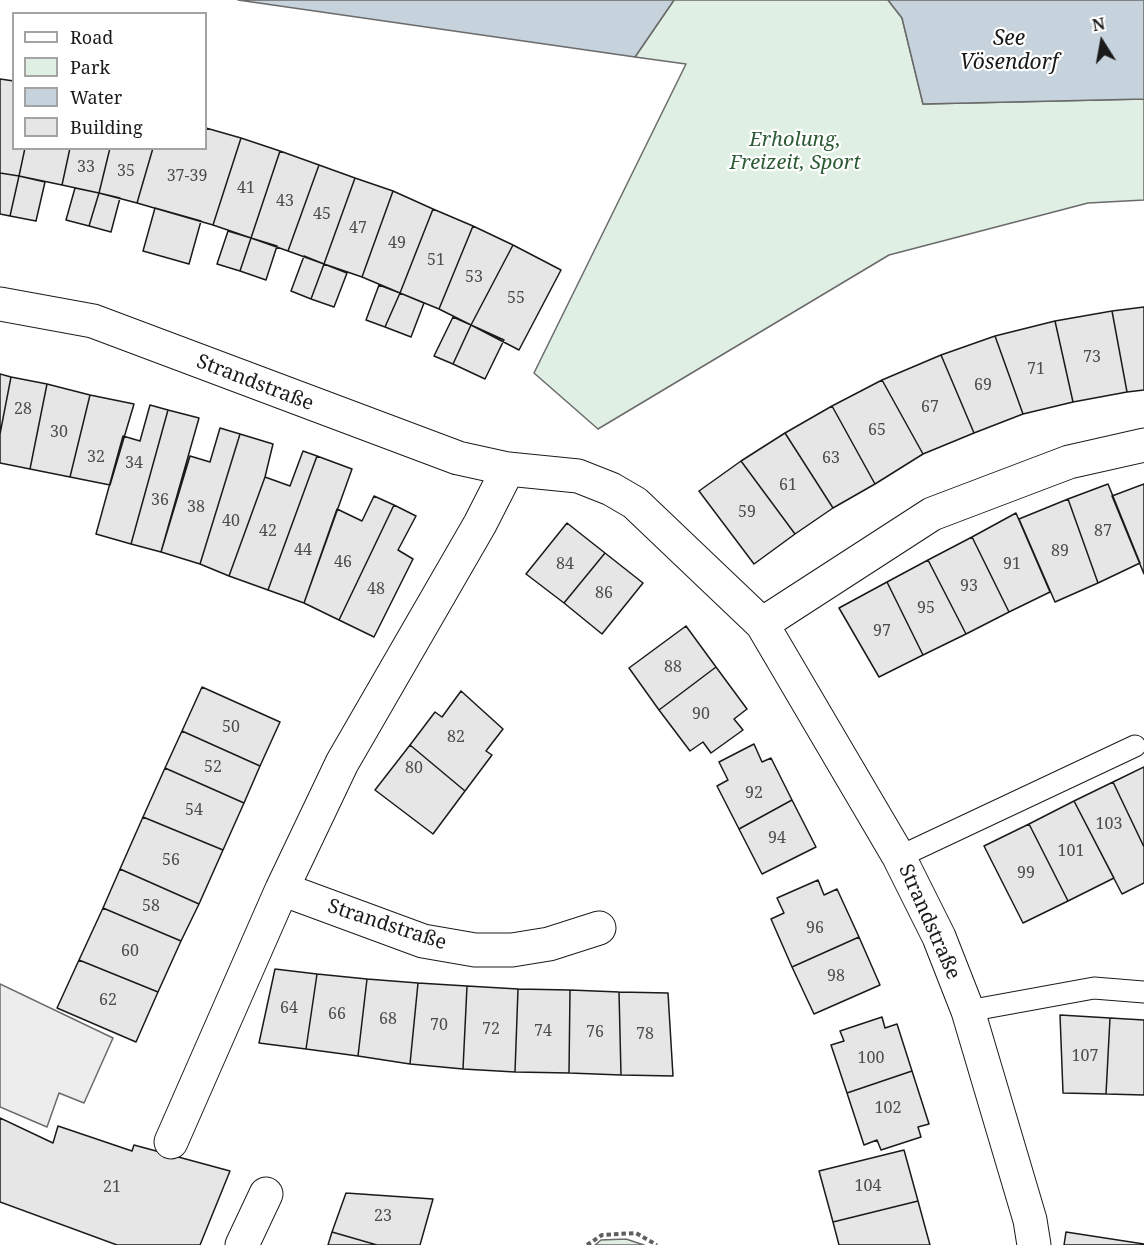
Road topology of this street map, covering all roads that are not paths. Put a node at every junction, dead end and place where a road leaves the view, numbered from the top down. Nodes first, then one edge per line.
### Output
1 (0, 304) edge
2 (1144, 445) edge
3 (508, 469) junction
4 (762, 624) junction
5 (1135, 746) dead end
6 (899, 856) junction
7 (282, 889) junction
8 (599, 928) dead end
9 (1144, 992) edge
10 (968, 1011) junction
11 (171, 1142) dead end
12 (266, 1194) dead end
13 (242, 1245) edge
14 (1034, 1245) edge

1 - 3 street, Strandstraße
2 - 4 street
3 - 4 street, Strandstraße
3 - 7 street
4 - 6 street, Strandstraße
5 - 6 lane
6 - 10 street, Strandstraße
7 - 8 street, Strandstraße
7 - 11 street
9 - 10 lane
10 - 14 street, Strandstraße
12 - 13 street

